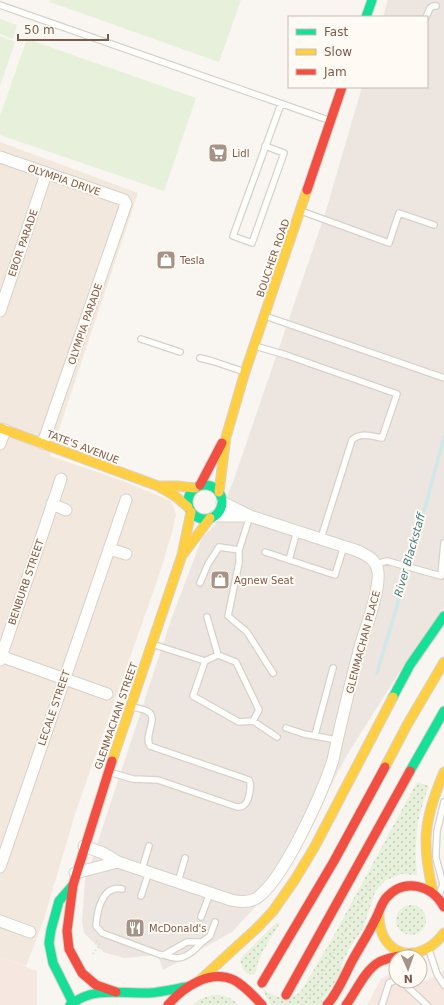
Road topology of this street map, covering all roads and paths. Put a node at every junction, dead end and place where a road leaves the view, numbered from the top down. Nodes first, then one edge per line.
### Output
1 (372, 0) edge
2 (0, 5) edge
3 (436, 6) dead end
4 (366, 16) edge
5 (426, 16) edge
6 (342, 88) edge
7 (280, 104) junction
8 (331, 121) junction
9 (265, 146) junction
10 (0, 157) edge
11 (46, 174) junction
12 (126, 204) joint
13 (300, 211) junction
14 (434, 225) dead end
15 (0, 311) edge
16 (265, 316) junction
17 (141, 339) dead end
18 (254, 346) junction
19 (180, 352) dead end
20 (200, 358) dead end
21 (245, 372) junction
22 (444, 378) edge
23 (2, 429) edge
24 (226, 437) junction
25 (43, 443) junction
26 (0, 444) edge
27 (61, 479) dead end
28 (158, 486) junction
29 (197, 486) junction
30 (221, 497) junction
31 (126, 500) dead end
32 (52, 504) junction
33 (190, 509) junction
34 (66, 510) dead end
35 (249, 516) junction
36 (212, 517) junction
37 (297, 531) junction
38 (321, 538) junction
39 (444, 543) edge
40 (344, 546) junction
41 (109, 549) junction
42 (239, 550) junction
43 (265, 552) dead end
44 (126, 554) dead end
45 (182, 555) junction
46 (289, 560) junction
47 (376, 564) junction
48 (200, 583) dead end
49 (444, 616) edge
50 (207, 617) dead end
51 (152, 644) junction
52 (218, 655) junction
53 (0, 657) edge
54 (205, 661) junction
55 (444, 662) edge
56 (333, 668) dead end
57 (273, 673) dead end
58 (65, 679) junction
59 (107, 694) dead end
60 (131, 706) junction
61 (444, 711) edge
62 (254, 721) junction
63 (286, 728) dead end
64 (315, 735) junction
65 (277, 737) dead end
66 (337, 740) junction
67 (109, 771) junction
68 (444, 772) edge
69 (444, 802) edge
70 (84, 846) junction
71 (149, 846) dead end
72 (186, 858) dead end
73 (118, 862) junction
74 (412, 862) dead end
75 (0, 867) edge
76 (146, 871) junction
77 (76, 873) junction
78 (178, 882) junction
79 (73, 885) junction
80 (122, 889) dead end
81 (210, 893) junction
82 (141, 896) dead end
83 (440, 900) edge
84 (379, 914) junction
85 (202, 917) dead end
86 (0, 921) edge
87 (215, 922) dead end
88 (30, 932) dead end
89 (444, 933) edge
90 (202, 942) junction
91 (397, 949) edge
92 (429, 950) joint
93 (164, 955) junction
94 (388, 959) edge
95 (199, 981) junction
96 (262, 983) dead end
97 (444, 985) edge
98 (388, 986) edge
99 (186, 987) junction
100 (410, 989) edge
101 (116, 992) junction
102 (286, 995) dead end
103 (254, 996) junction
104 (72, 1004) edge
105 (168, 1005) edge
106 (258, 1005) edge
107 (262, 1005) edge
108 (304, 1005) edge
109 (326, 1005) edge
110 (346, 1005) edge
111 (382, 1005) edge
112 (427, 1005) edge

1 - 4 main road
2 - 7 lane
3 - 5 lane
6 - 8 main road, BOUCHER ROAD
7 - 8 lane
7 - 9 lane
8 - 13 main road, BOUCHER ROAD
9 - 9 lane
10 - 11 street, OLYMPIA DRIVE
11 - 12 street, OLYMPIA DRIVE
11 - 15 street, EBOR PARADE
12 - 25 street, OLYMPIA PARADE
13 - 14 lane
13 - 16 main road, BOUCHER ROAD
16 - 18 main road, BOUCHER ROAD
16 - 22 lane
17 - 19 lane
18 - 21 main road, BOUCHER ROAD
18 - 38 lane
20 - 21 lane
21 - 24 main road, BOUCHER ROAD
23 - 25 main road, TATE'S AVENUE
23 - 26 street
24 - 29 main road, BOUCHER ROAD
24 - 30 main road, BOUCHER ROAD
25 - 28 main road, TATE'S AVENUE
27 - 32 street, BENBURB STREET
28 - 29 main road, TATE'S AVENUE
28 - 33 main road, TATE'S AVENUE
29 - 30 main road
29 - 33 main road
30 - 35 street
30 - 36 main road
31 - 41 street, LECALE STREET
32 - 34 street
32 - 53 street, BENBURB STREET
33 - 36 main road
33 - 45 main road, GLENMACHAN STREET
35 - 36 street
35 - 37 street
35 - 42 lane
36 - 45 main road, GLENMACHAN STREET
37 - 38 street
37 - 46 lane
38 - 40 street
39 - 47 lane
40 - 46 lane
40 - 47 street
41 - 44 street
41 - 58 street, LECALE STREET
42 - 48 lane
42 - 57 lane
43 - 46 lane
45 - 51 main road, GLENMACHAN STREET
47 - 66 street, GLENMACHAN PLACE
49 - 95 main road
50 - 52 lane
51 - 54 lane
51 - 60 main road, GLENMACHAN STREET
52 - 54 lane
52 - 62 lane
53 - 58 street
54 - 62 lane
55 - 96 main road
56 - 64 lane
58 - 59 street
58 - 75 street, LECALE STREET
60 - 67 main road, GLENMACHAN STREET
60 - 67 lane
61 - 102 main road
62 - 65 lane
63 - 64 lane
64 - 66 lane
66 - 81 street, GLENMACHAN PLACE
67 - 70 main road, GLENMACHAN STREET
68 - 83 main road
69 - 83 lane
70 - 73 street, GLENMACHAN PLACE
70 - 77 main road, GLENMACHAN STREET
71 - 76 lane
72 - 78 lane
73 - 76 street, GLENMACHAN PLACE
73 - 77 street
74 - 108 path
76 - 78 street, GLENMACHAN PLACE
76 - 82 lane
77 - 79 main road, GLENMACHAN STREET
78 - 81 street, GLENMACHAN PLACE
79 - 101 main road, GLENMACHAN STREET
79 - 104 main road, GLENMACHAN STREET
80 - 93 lane
81 - 85 lane
83 - 84 main road
84 - 91 main road
84 - 109 main road
86 - 88 street
87 - 90 lane
89 - 92 main road
90 - 93 lane
90 - 93 lane
92 - 97 lane
94 - 110 main road
95 - 99 main road
95 - 103 main road
98 - 111 lane
99 - 101 main road
99 - 105 main road
100 - 112 lane
101 - 104 main road
103 - 106 main road
103 - 107 main road

